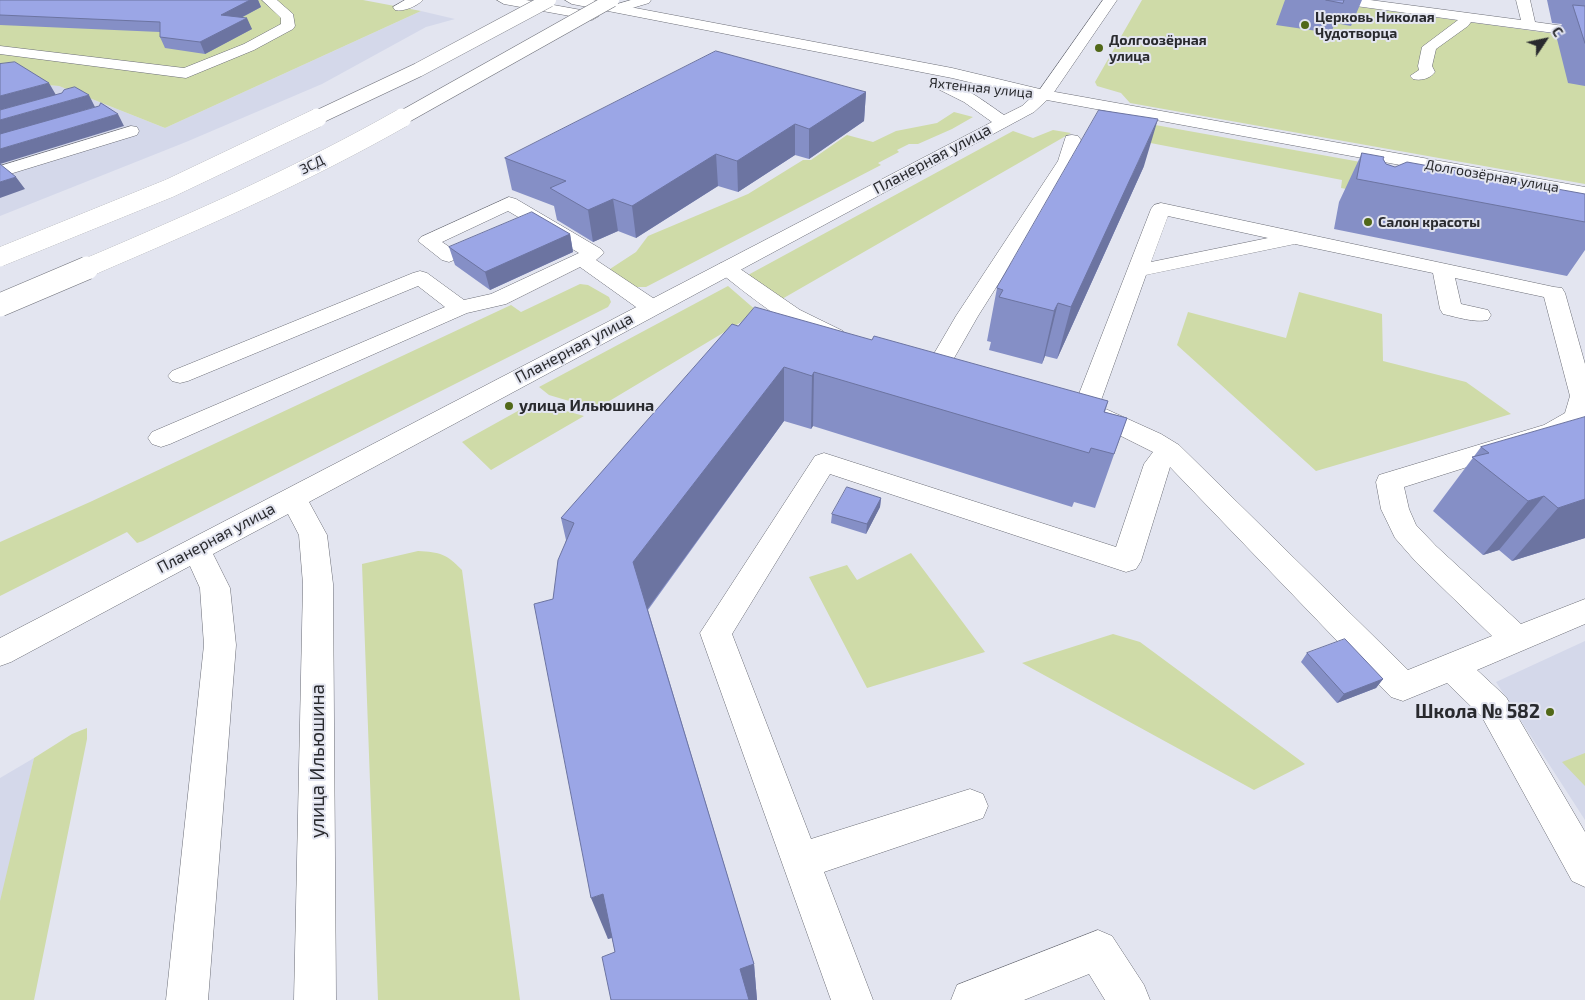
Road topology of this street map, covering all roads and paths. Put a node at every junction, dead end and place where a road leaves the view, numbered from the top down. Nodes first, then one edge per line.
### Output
1 (269, 0) edge
2 (416, 0) edge
3 (504, 0) edge
4 (549, 0) edge
5 (572, 0) edge
6 (644, 0) edge
7 (1110, 0) edge
8 (1341, 0) edge
9 (616, 4) edge
10 (400, 7) dead end
11 (1529, 8) edge
12 (1467, 17) junction
13 (1529, 26) junction
14 (1585, 33) edge
15 (0, 50) edge
16 (1418, 76) dead end
17 (941, 85) junction
18 (1044, 95) junction
19 (1003, 122) junction
20 (131, 131) dead end
21 (1072, 140) dead end
22 (0, 172) edge
23 (1585, 193) edge
24 (500, 234) edge
25 (1298, 238) junction
26 (0, 258) edge
27 (582, 259) junction
28 (726, 268) junction
29 (1443, 269) junction
30 (1137, 271) junction
31 (0, 305) edge
32 (651, 307) junction
33 (460, 308) junction
34 (1480, 315) dead end
35 (855, 343) edge
36 (937, 368) edge
37 (180, 376) dead end
38 (1048, 399) edge
39 (1085, 409) junction
40 (161, 438) dead end
41 (1170, 451) junction
42 (293, 497) junction
43 (196, 549) junction
44 (1585, 612) edge
45 (1517, 640) junction
46 (0, 653) edge
47 (1452, 667) junction
48 (970, 806) dead end
49 (800, 861) junction
50 (1585, 868) edge
51 (186, 998) edge
52 (315, 1000) edge
53 (852, 1000) edge
54 (972, 1000) edge
55 (1129, 1000) edge

1 - 15 main road
2 - 10 main road
3 - 17 main road, Яхтенная улица
4 - 26 main road, bridge
5 - 9 main road, Яхтенная улица
6 - 9 main road, ЗСД
7 - 18 main road, Планерная улица
8 - 12 main road
9 - 18 main road, Яхтенная улица
9 - 31 main road, ЗСД, bridge
11 - 13 main road
12 - 13 main road
12 - 16 main road
13 - 14 main road
17 - 18 main road, Яхтенная улица
17 - 19 main road
18 - 19 main road, Планерная улица
18 - 23 main road, Долгоозёрная улица
19 - 28 main road, Планерная улица
20 - 22 main road
21 - 36 main road
24 - 27 main road
25 - 29 main road
25 - 30 main road
25 - 30 main road
27 - 32 main road
27 - 33 main road
28 - 32 main road, Планерная улица
28 - 35 main road
29 - 34 main road
29 - 45 main road
30 - 39 main road
32 - 42 main road, Планерная улица
33 - 37 main road
33 - 40 main road
38 - 39 main road
39 - 41 main road
41 - 47 main road
41 - 49 main road
42 - 43 main road, Планерная улица
42 - 52 main road, улица Ильюшина
43 - 46 main road, Планерная улица
43 - 51 main road
44 - 45 main road
45 - 47 main road
47 - 50 main road
48 - 49 main road
49 - 53 main road
54 - 55 main road

